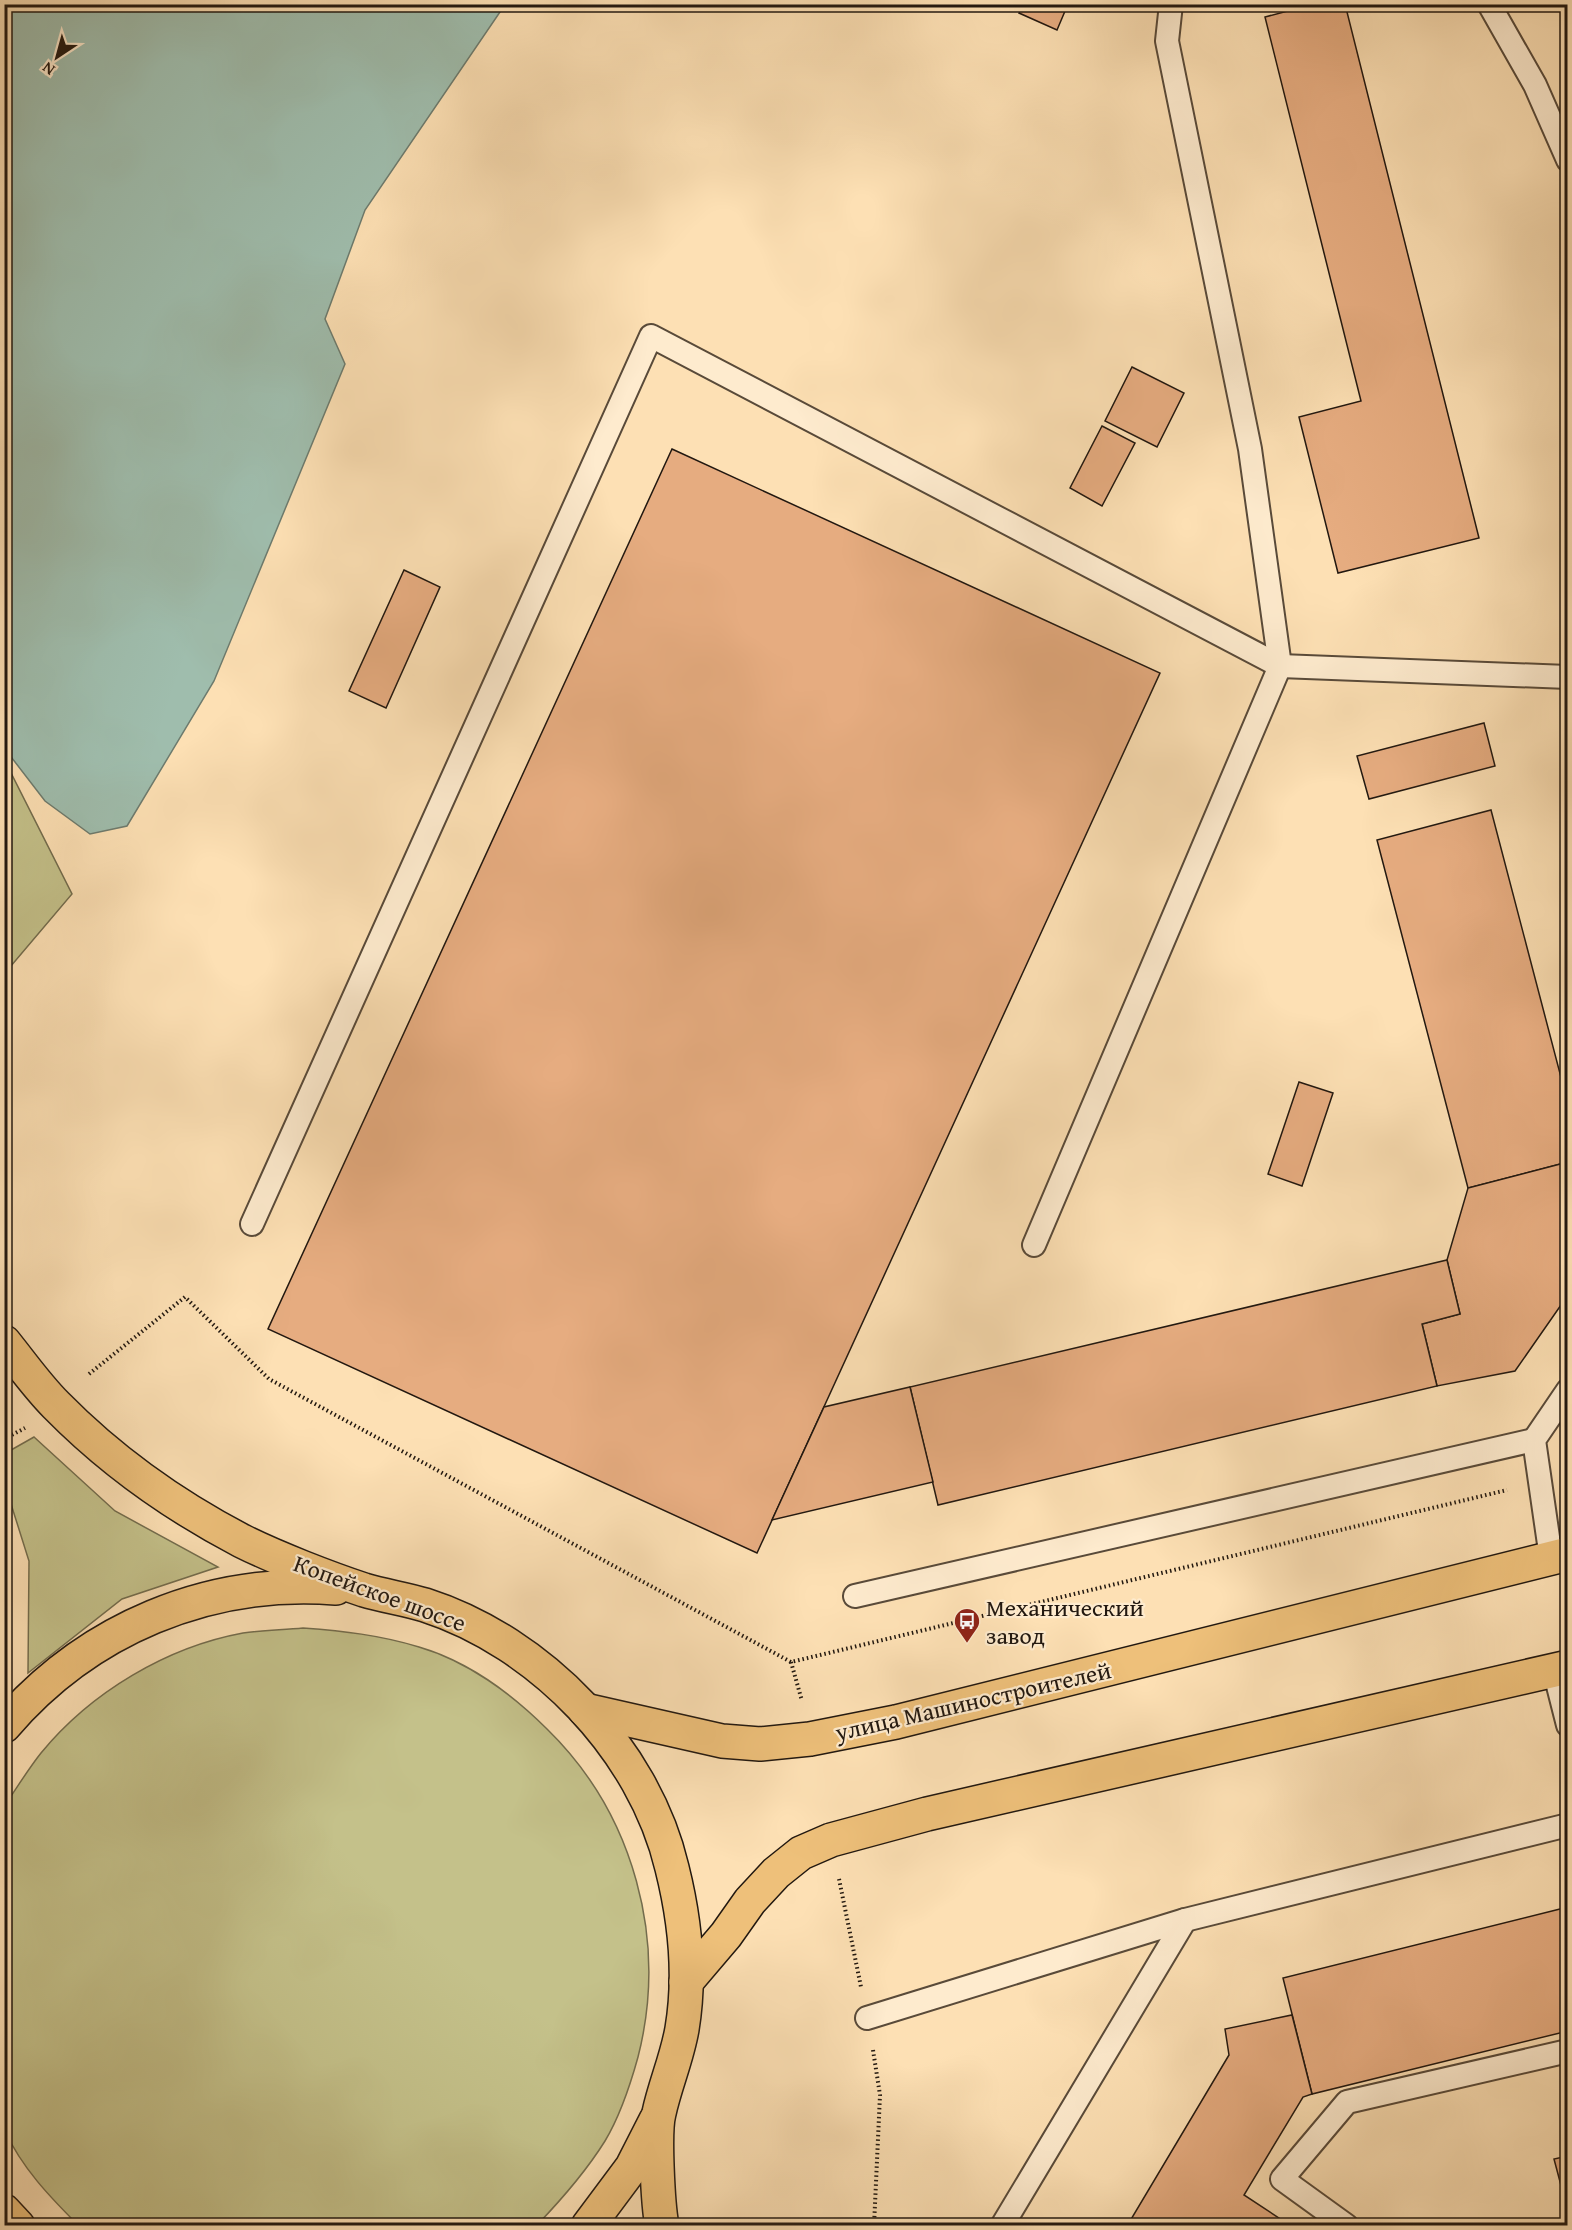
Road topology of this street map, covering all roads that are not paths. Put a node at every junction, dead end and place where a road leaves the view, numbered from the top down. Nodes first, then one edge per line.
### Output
1 (1171, 4) edge
2 (1489, 4) edge
3 (1568, 160) edge
4 (1280, 666) junction
5 (1568, 678) edge
6 (252, 1224) dead end
7 (1034, 1245) dead end
8 (4, 1342) edge
9 (1568, 1389) edge
10 (1534, 1440) junction
11 (1559, 1556) edge
12 (364, 1590) junction
13 (855, 1596) dead end
14 (1561, 1668) edge
15 (585, 1710) junction
16 (1568, 1725) edge
17 (4, 1726) edge
18 (1568, 1825) edge
19 (1185, 1920) junction
20 (686, 1982) junction
21 (867, 2018) dead end
22 (1568, 2051) edge
23 (658, 2116) junction
24 (4, 2211) edge
25 (18, 2226) edge
26 (588, 2226) edge
27 (662, 2226) edge
28 (1002, 2226) edge
29 (1347, 2226) edge

1 - 4 lane
2 - 3 lane
4 - 5 lane
4 - 6 lane
4 - 7 lane
8 - 12 main road, Копейское шоссе
9 - 10 lane
10 - 11 lane
10 - 13 lane
11 - 15 main road, улица Машиностроителей
12 - 15 main road, Копейское шоссе
12 - 17 main road
14 - 16 lane
14 - 20 main road
15 - 20 main road, Копейское шоссе
18 - 19 lane
19 - 21 lane
19 - 28 lane
20 - 23 main road, Копейское шоссе
22 - 29 lane
23 - 26 main road
23 - 27 main road, Копейское шоссе
24 - 25 main road

